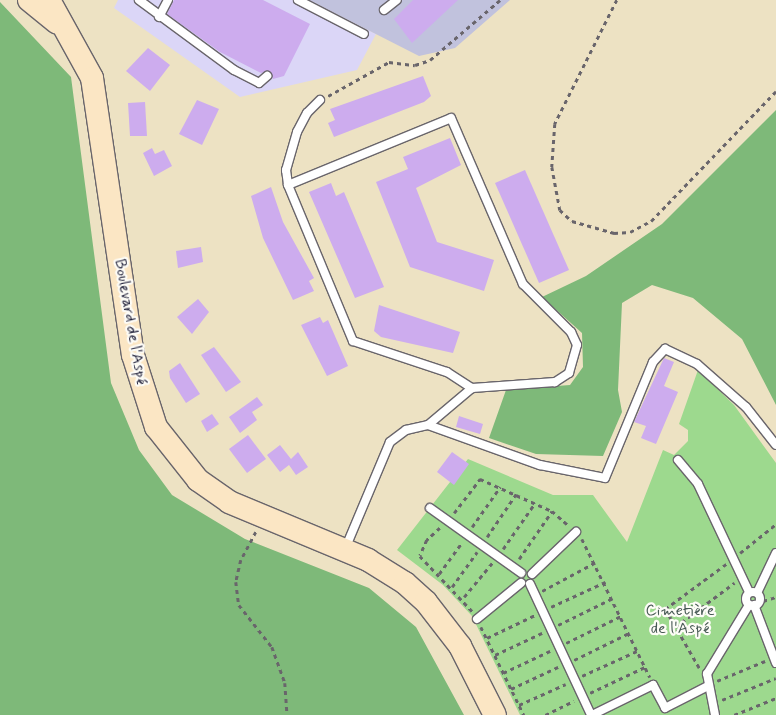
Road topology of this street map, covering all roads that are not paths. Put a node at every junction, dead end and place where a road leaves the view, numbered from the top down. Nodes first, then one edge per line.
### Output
1 (29, 0) edge
2 (49, 0) edge
3 (139, 0) edge
4 (168, 0) edge
5 (298, 0) edge
6 (397, 0) edge
7 (384, 10) dead end
8 (159, 17) junction
9 (68, 31) junction
10 (364, 34) dead end
11 (267, 76) dead end
12 (320, 100) road end
13 (288, 185) junction
14 (472, 388) junction
15 (428, 425) junction
16 (776, 445) edge
17 (678, 460) dead end
18 (430, 508) dead end
19 (576, 532) dead end
20 (344, 550) junction
21 (776, 553) edge
22 (521, 573) junction
23 (532, 574) junction
24 (521, 582) junction
25 (530, 584) junction
26 (754, 599) junction
27 (477, 619) dead end
28 (775, 660) edge
29 (708, 686) junction
30 (666, 711) edge
31 (495, 715) edge
32 (591, 715) edge
33 (714, 715) edge

1 - 9 main road, Boulevard de l'Aspé
2 - 9 main road, Boulevard de l'Aspé
3 - 8 lane
4 - 8 lane
5 - 10 lane
6 - 7 lane
8 - 11 lane
9 - 20 main road, Boulevard de l'Aspé
12 - 13 lane
13 - 14 lane
13 - 14 lane
14 - 15 lane
15 - 16 lane
15 - 20 lane
17 - 26 lane
18 - 22 lane
19 - 23 lane
20 - 31 main road, Boulevard de l'Aspé
21 - 26 lane
22 - 23 lane
22 - 24 lane
23 - 25 lane
24 - 25 lane
24 - 27 lane
25 - 32 lane
26 - 28 lane
26 - 29 lane
29 - 30 lane
29 - 33 lane
30 - 32 lane

